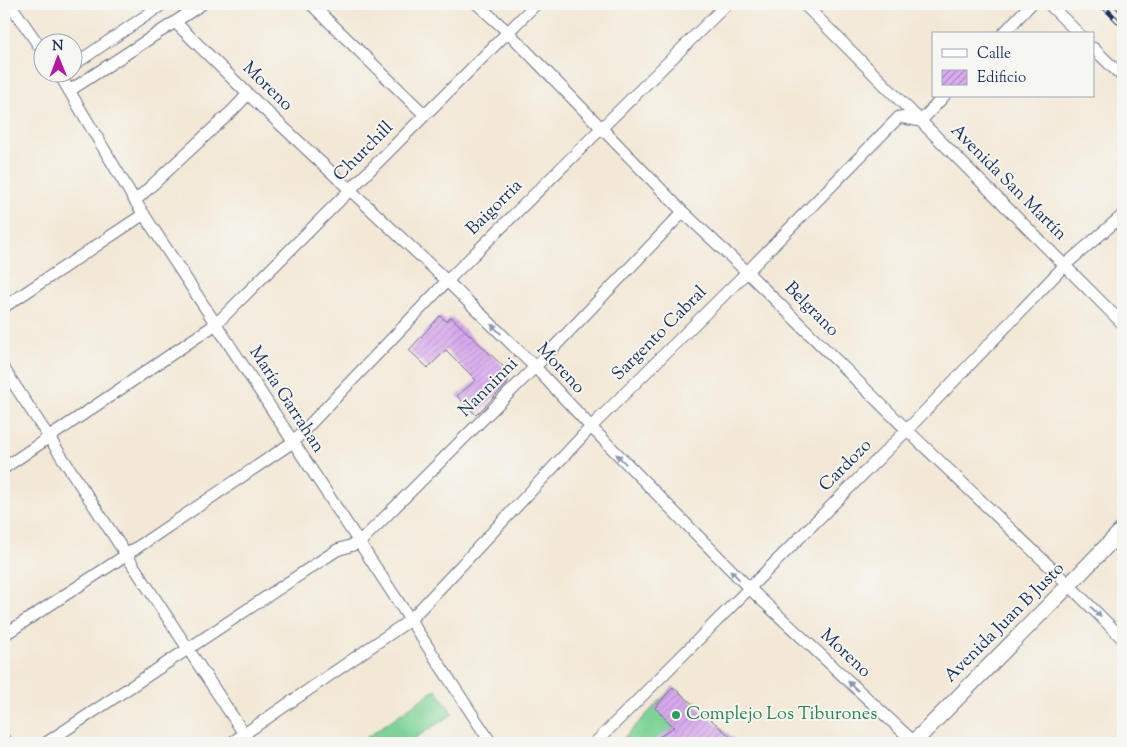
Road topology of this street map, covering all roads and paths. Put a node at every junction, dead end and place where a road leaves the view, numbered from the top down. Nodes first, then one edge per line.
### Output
1 (10, 4) edge
2 (202, 4) edge
3 (311, 4) edge
4 (477, 4) edge
5 (536, 4) edge
6 (727, 4) edge
7 (804, 4) edge
8 (1031, 4) edge
9 (1049, 4) edge
10 (159, 5) edge
11 (175, 22) junction
12 (508, 32) junction
13 (1005, 32) edge
14 (1077, 32) edge
15 (32, 36) edge
16 (1094, 49) edge
17 (82, 59) edge
18 (1123, 77) edge
19 (64, 82) edge
20 (69, 91) junction
21 (248, 94) junction
22 (942, 98) edge
23 (426, 116) junction
24 (921, 121) junction
25 (600, 128) junction
26 (350, 190) junction
27 (135, 201) junction
28 (683, 212) junction
29 (144, 214) junction
30 (1123, 215) edge
31 (1065, 266) junction
32 (747, 272) junction
33 (447, 281) junction
34 (4, 307) edge
35 (216, 324) junction
36 (1123, 324) edge
37 (535, 367) junction
38 (4, 368) edge
39 (590, 427) junction
40 (907, 430) junction
41 (49, 438) junction
42 (293, 442) junction
43 (4, 468) edge
44 (1123, 529) edge
45 (359, 543) junction
46 (126, 555) junction
47 (1069, 585) junction
48 (749, 588) junction
49 (410, 620) junction
50 (4, 635) edge
51 (1123, 639) edge
52 (188, 649) junction
53 (4, 739) edge
54 (247, 739) edge
55 (6, 743) edge
56 (46, 743) edge
57 (231, 743) edge
58 (491, 743) edge
59 (596, 743) edge
60 (914, 743) edge

1 - 15 street
2 - 11 street
3 - 23 street
4 - 12 street, Belgrano
5 - 12 street, Churchill
6 - 25 street, Baigorria
7 - 24 street, Avenida San Martín
8 - 13 street
9 - 14 street
10 - 17 street
11 - 20 street
11 - 21 street, Moreno
12 - 23 street, Churchill
12 - 25 street, Belgrano
16 - 18 street
19 - 20 street, María Garrahan
20 - 27 street, María Garrahan
21 - 26 street, Moreno
21 - 27 street
22 - 24 street
23 - 26 street, Churchill
24 - 31 street, Avenida San Martín
24 - 32 street, Sargento Cabral
25 - 28 street, Belgrano
25 - 33 street, Baigorria
26 - 33 street, Moreno
26 - 35 street, Churchill
27 - 29 street, María Garrahan
28 - 32 street, Belgrano
28 - 37 street, Nanninni
29 - 34 street
29 - 35 street, María Garrahan
30 - 31 street, Cardozo
31 - 36 street, Avenida San Martín
31 - 40 street, Cardozo
32 - 39 street, Sargento Cabral
32 - 40 street, Belgrano
37 -> 33 street, Moreno
33 - 42 street, Baigorria
35 - 41 street, Churchill
35 - 42 street, María Garrahan
37 - 39 street, Moreno
37 - 45 street, Nanninni
38 - 41 street
48 -> 39 street, Moreno
39 - 49 street, Sargento Cabral
40 - 47 street, Belgrano
40 - 48 street, Cardozo
41 - 43 street, Churchill
41 - 46 street
42 - 45 street, María Garrahan
42 - 46 street, Baigorria
44 - 47 main road, Avenida Juan B Justo
45 - 49 street, María Garrahan
45 - 52 street
46 - 50 street, Baigorria
46 - 52 street
47 -> 51 street, Belgrano
47 - 60 main road, Avenida Juan B Justo
48 - 59 street, Cardozo
60 -> 48 street, Moreno
49 - 54 street, Sargento Cabral
49 - 58 street, María Garrahan
52 - 54 street
52 - 56 street
53 - 55 street
54 - 57 street, Sargento Cabral

